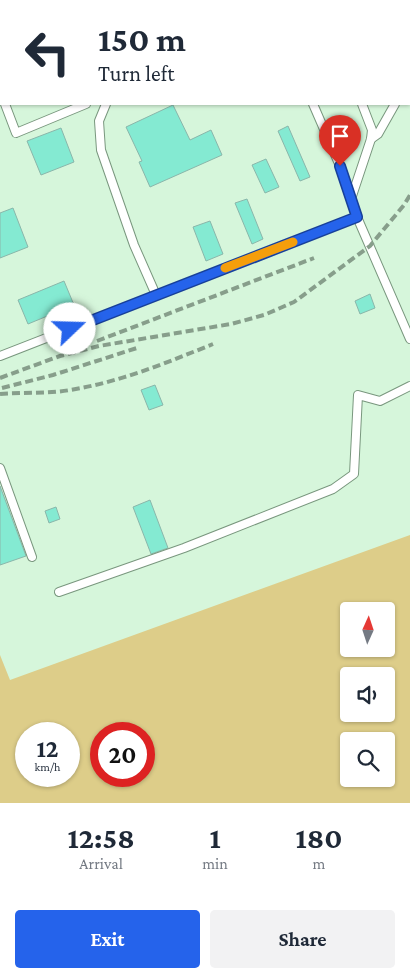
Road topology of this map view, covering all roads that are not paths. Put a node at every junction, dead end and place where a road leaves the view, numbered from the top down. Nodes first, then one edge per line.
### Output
1 (5, 105) edge
2 (84, 105) edge
3 (106, 105) edge
4 (313, 105) edge
5 (362, 105) edge
6 (394, 105) edge
7 (371, 139) junction
8 (351, 200) junction
9 (357, 217) junction
10 (156, 295) junction
11 (410, 339) edge
12 (0, 356) edge
13 (410, 386) edge
14 (0, 468) edge
15 (32, 557) dead end
16 (59, 592) dead end

1 - 2 lane
3 - 10 lane
4 - 8 lane
5 - 7 lane
6 - 7 lane
7 - 8 lane
8 - 9 lane
9 - 10 lane
9 - 11 lane
10 - 12 lane
13 - 16 lane
14 - 15 lane

